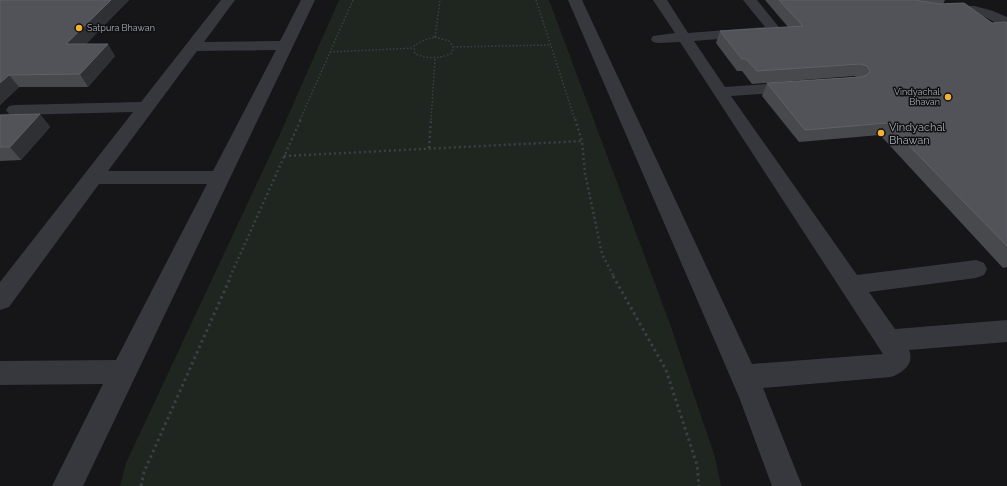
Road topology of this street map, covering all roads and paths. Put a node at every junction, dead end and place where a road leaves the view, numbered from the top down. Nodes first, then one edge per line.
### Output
1 (228, 0) edge
2 (308, 0) edge
3 (353, 0) edge
4 (440, 0) edge
5 (536, 0) edge
6 (575, 0) edge
7 (660, 0) edge
8 (750, 0) edge
9 (900, 0) edge
10 (1007, 23) edge
11 (435, 38) junction
12 (684, 38) junction
13 (658, 39) dead end
14 (551, 45) junction
15 (286, 46) junction
16 (453, 46) junction
17 (192, 47) junction
18 (414, 48) junction
19 (330, 52) junction
20 (435, 59) junction
21 (807, 86) edge
22 (720, 92) junction
23 (147, 107) junction
24 (15, 110) dead end
25 (582, 141) junction
26 (429, 148) junction
27 (284, 156) junction
28 (92, 178) junction
29 (219, 178) junction
30 (976, 269) dead end
31 (851, 285) junction
32 (0, 300) edge
33 (1007, 331) edge
34 (889, 341) junction
35 (122, 372) junction
36 (0, 373) edge
37 (744, 377) junction
38 (67, 486) edge
39 (141, 486) edge
40 (699, 486) edge
41 (787, 486) edge

1 - 17 street
2 - 15 street
3 - 19 path
4 - 11 path
5 - 14 path
6 - 37 street
7 - 12 street
8 - 12 street
9 - 10 street
11 - 16 path
11 - 18 path
12 - 13 street
12 - 22 street
14 - 16 path
14 - 25 path
15 - 17 street
15 - 29 street
16 - 20 path
17 - 23 street
18 - 19 path
18 - 20 path
19 - 27 path
20 - 26 path
21 - 22 street
22 - 31 street
23 - 24 street
23 - 28 street
25 - 26 path
25 - 40 path
26 - 27 path
27 - 39 path
28 - 29 street
28 - 32 street
29 - 35 street
30 - 31 street
31 - 34 street
33 - 34 street
34 - 37 street
35 - 36 street
35 - 38 street
37 - 41 street

